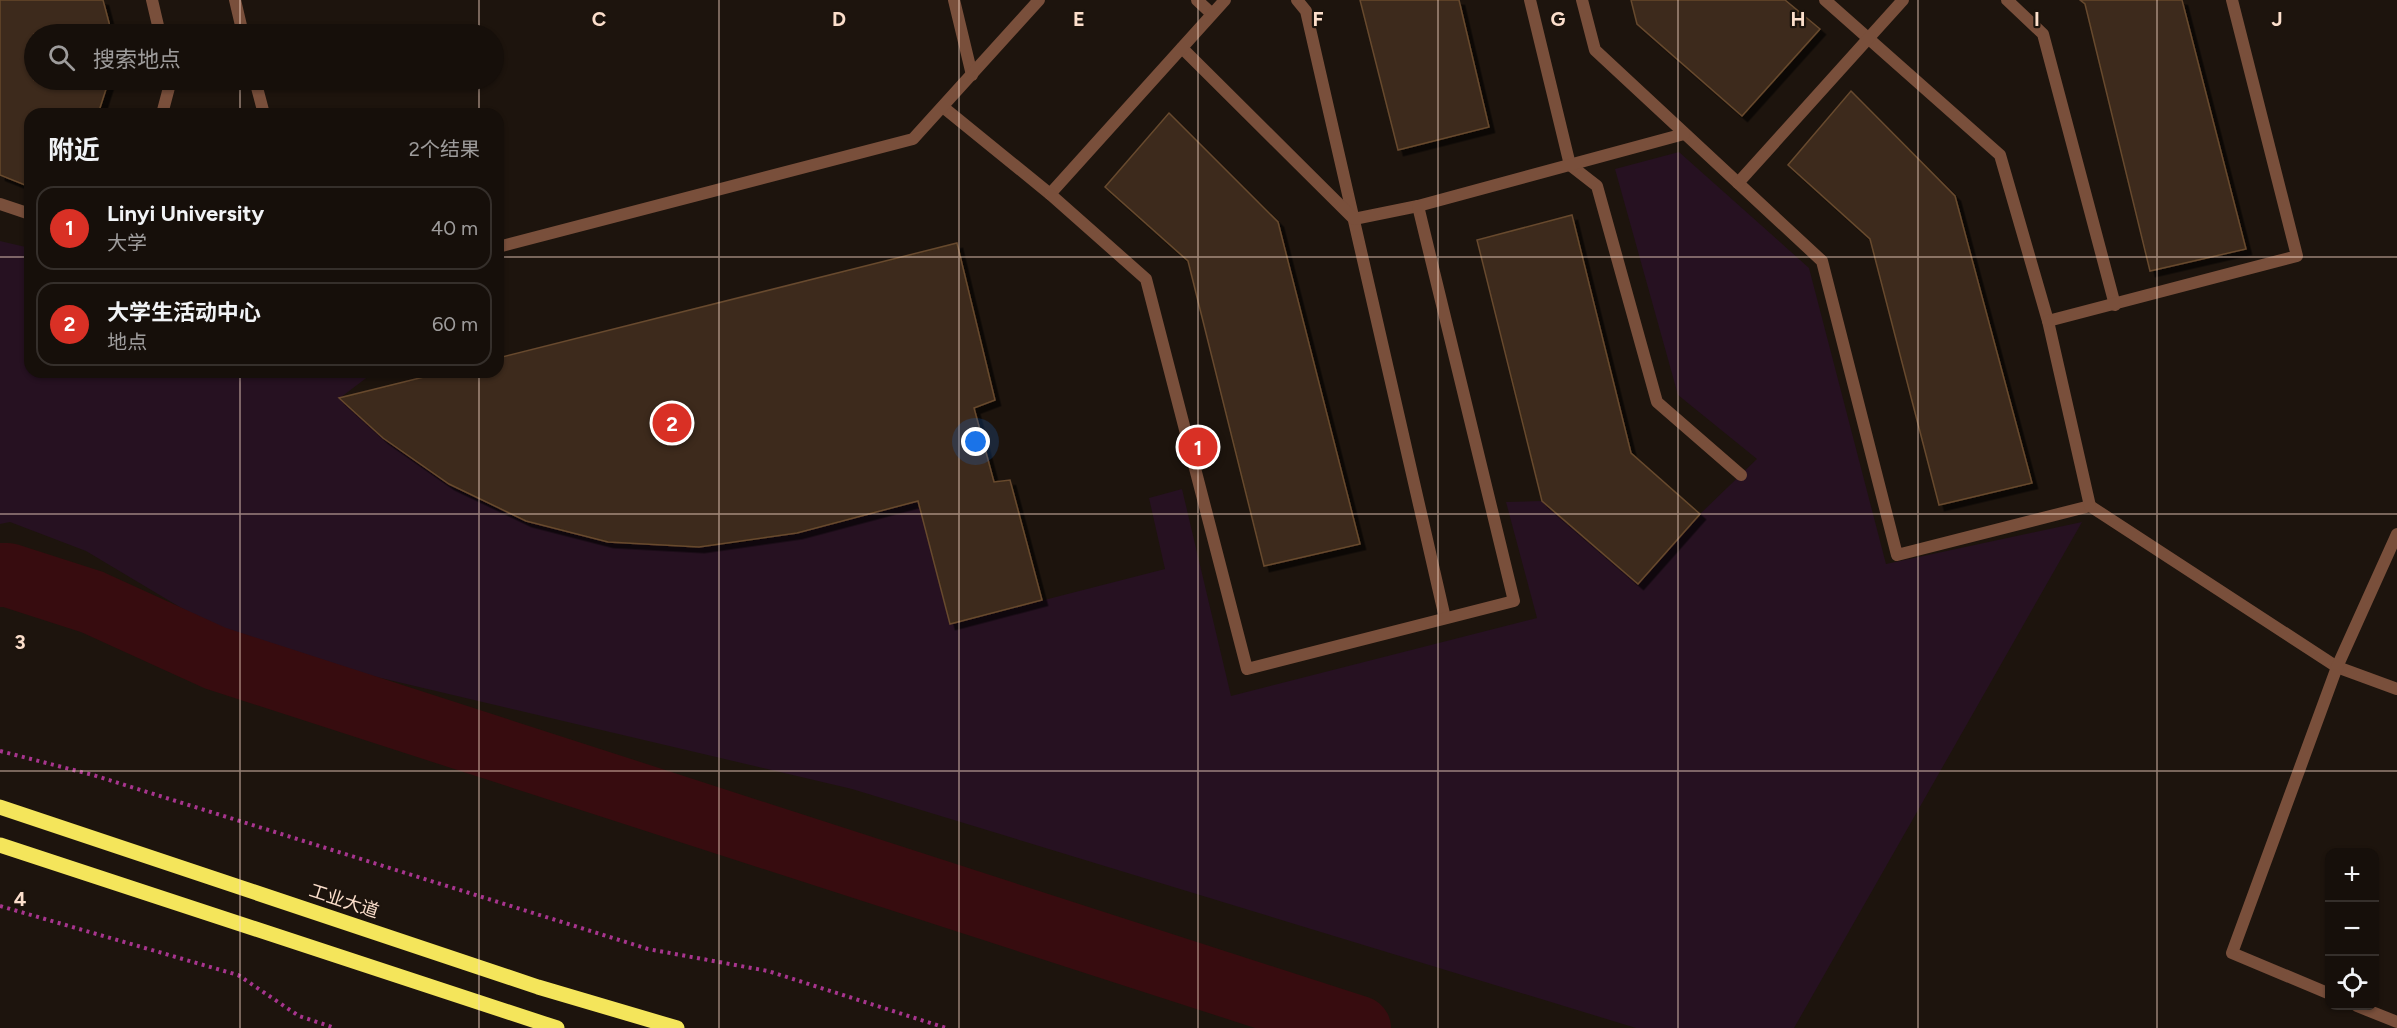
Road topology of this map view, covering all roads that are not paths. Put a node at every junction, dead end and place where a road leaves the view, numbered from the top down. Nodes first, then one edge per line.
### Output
1 (152, 0) edge
2 (235, 0) edge
3 (954, 0) edge
4 (1039, 0) edge
5 (1197, 0) edge
6 (1225, 0) edge
7 (1297, 0) edge
8 (1530, 0) edge
9 (1582, 0) edge
10 (1826, 0) edge
11 (1903, 0) edge
12 (2007, 0) edge
13 (2232, 0) edge
14 (1212, 14) junction
15 (158, 24) edge
16 (241, 24) edge
17 (1868, 39) junction
18 (1182, 48) junction
19 (972, 75) junction
20 (168, 90) edge
21 (258, 90) edge
22 (943, 107) junction
23 (164, 108) edge
24 (262, 108) edge
25 (1684, 134) junction
26 (1570, 165) junction
27 (1738, 183) junction
28 (1050, 194) junction
29 (0, 204) edge
30 (1418, 206) junction
31 (24, 212) edge
32 (1354, 219) junction
33 (504, 245) edge
34 (2115, 305) junction
35 (2048, 321) junction
36 (1741, 475) dead end
37 (2090, 506) junction
38 (2397, 534) edge
39 (1445, 618) junction
40 (2337, 667) junction
41 (2397, 689) edge
42 (0, 807) edge
43 (0, 845) edge
44 (2325, 992) edge
45 (2368, 1010) edge
46 (2397, 1022) edge
47 (556, 1028) edge
48 (677, 1028) edge

1 - 15 street
2 - 16 street
3 - 19 street
4 - 19 street
5 - 14 street
6 - 14 street
7 - 32 street
8 - 26 street
9 - 25 street
10 - 17 street
11 - 17 street
12 - 34 street
13 - 34 street
14 - 18 street
17 - 27 street
17 - 35 street
18 - 28 street
18 - 32 street
19 - 22 street
20 - 23 street
21 - 24 street
22 - 28 street
22 - 33 street
25 - 26 street
25 - 27 street
26 - 30 street
26 - 36 street
27 - 37 street
28 - 39 street
29 - 31 street
30 - 32 street
30 - 39 street
32 - 39 street
34 - 35 street
35 - 37 street
37 - 40 street
38 - 40 street
40 - 41 street
40 - 44 street
42 - 48 main road, 工业大道
43 - 47 main road
45 - 46 street

